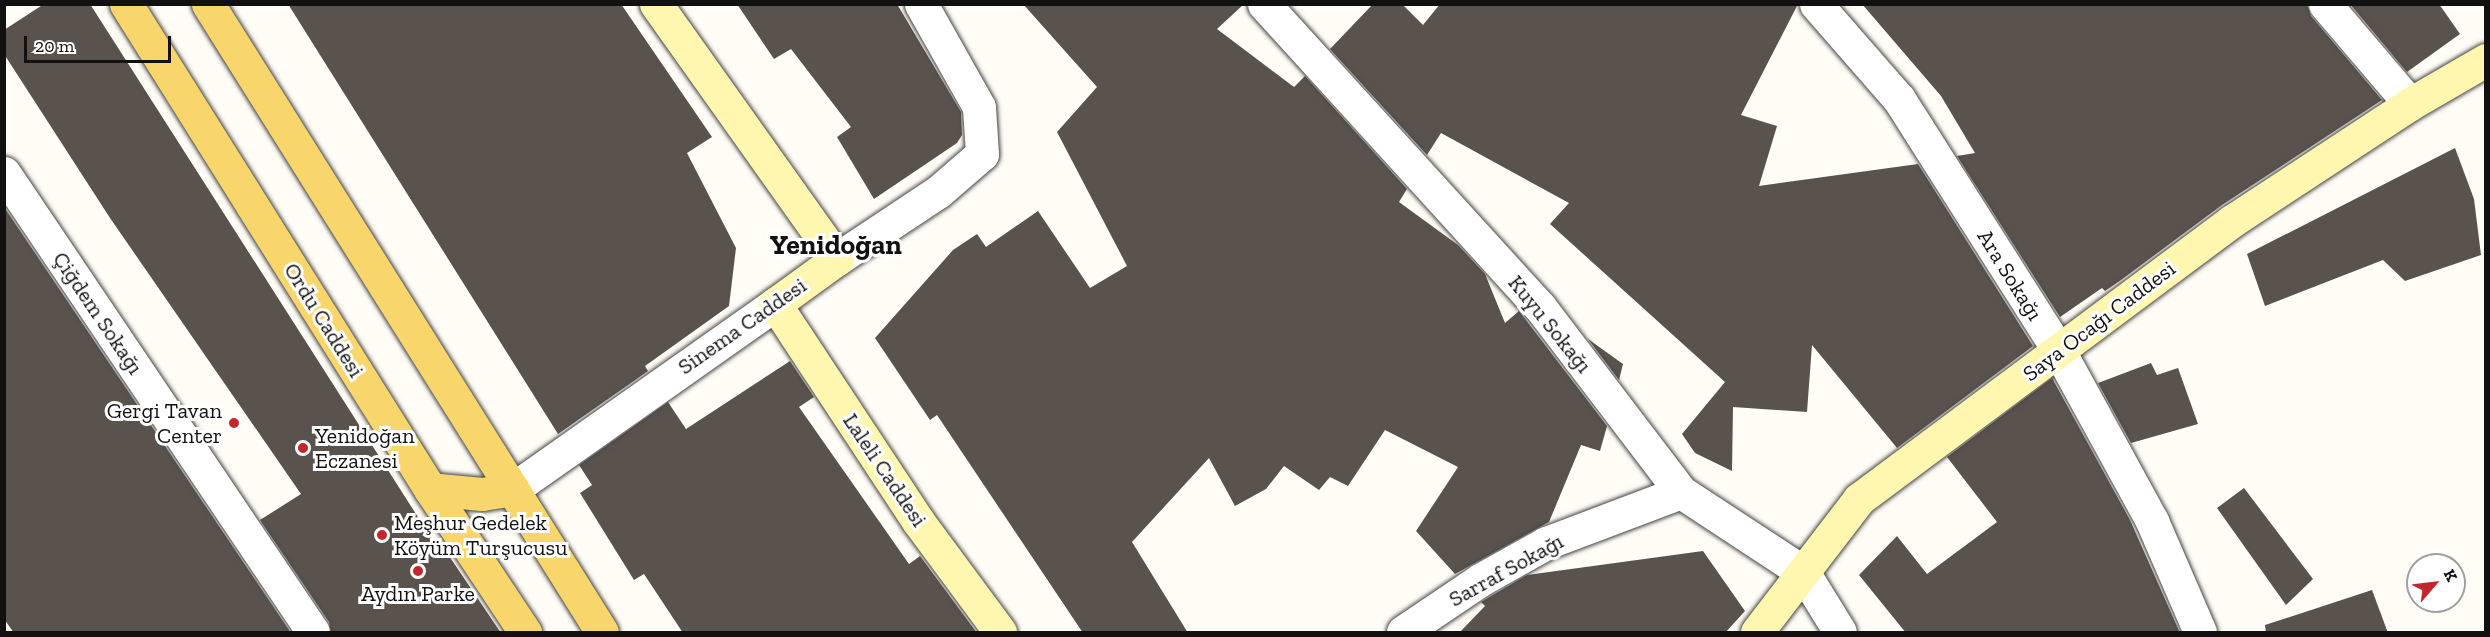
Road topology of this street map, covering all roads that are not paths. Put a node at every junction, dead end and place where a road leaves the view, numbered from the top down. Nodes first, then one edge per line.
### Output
1 (126, 4) edge
2 (208, 4) edge
3 (656, 4) edge
4 (921, 4) edge
5 (1264, 4) edge
6 (1816, 4) edge
7 (2325, 4) edge
8 (2486, 60) edge
9 (2410, 104) junction
10 (4, 174) edge
11 (837, 259) junction
12 (775, 304) junction
13 (2059, 351) junction
14 (430, 489) junction
15 (513, 489) junction
16 (1681, 492) junction
17 (1803, 572) junction
18 (313, 633) edge
19 (525, 633) edge
20 (602, 633) edge
21 (1000, 633) edge
22 (1403, 633) edge
23 (1757, 633) edge
24 (1840, 633) edge
25 (2200, 633) edge

1 - 14 main road, Ordu Caddesi
2 - 15 main road
3 - 11 street
4 - 11 street, Sinema Caddesi
5 - 16 street, Kuyu Sokağı
6 - 13 street, Ara Sokağı
7 - 9 street
8 - 9 street, Saya Ocağı Caddesi
9 - 13 street, Saya Ocağı Caddesi
10 - 18 street, Çiğdem Sokağı
11 - 12 street, Sinema Caddesi
12 - 15 street, Sinema Caddesi
12 - 21 street, Laleli Caddesi
13 - 17 street, Saya Ocağı Caddesi
13 - 25 street, Ara Sokağı
14 - 15 main road
14 - 19 main road, Ordu Caddesi
15 - 20 main road
16 - 17 street, Kuyu Sokağı
16 - 22 street, Sarraf Sokağı
17 - 23 street, Saya Ocağı Caddesi
17 - 24 street, Kuyu Sokağı

